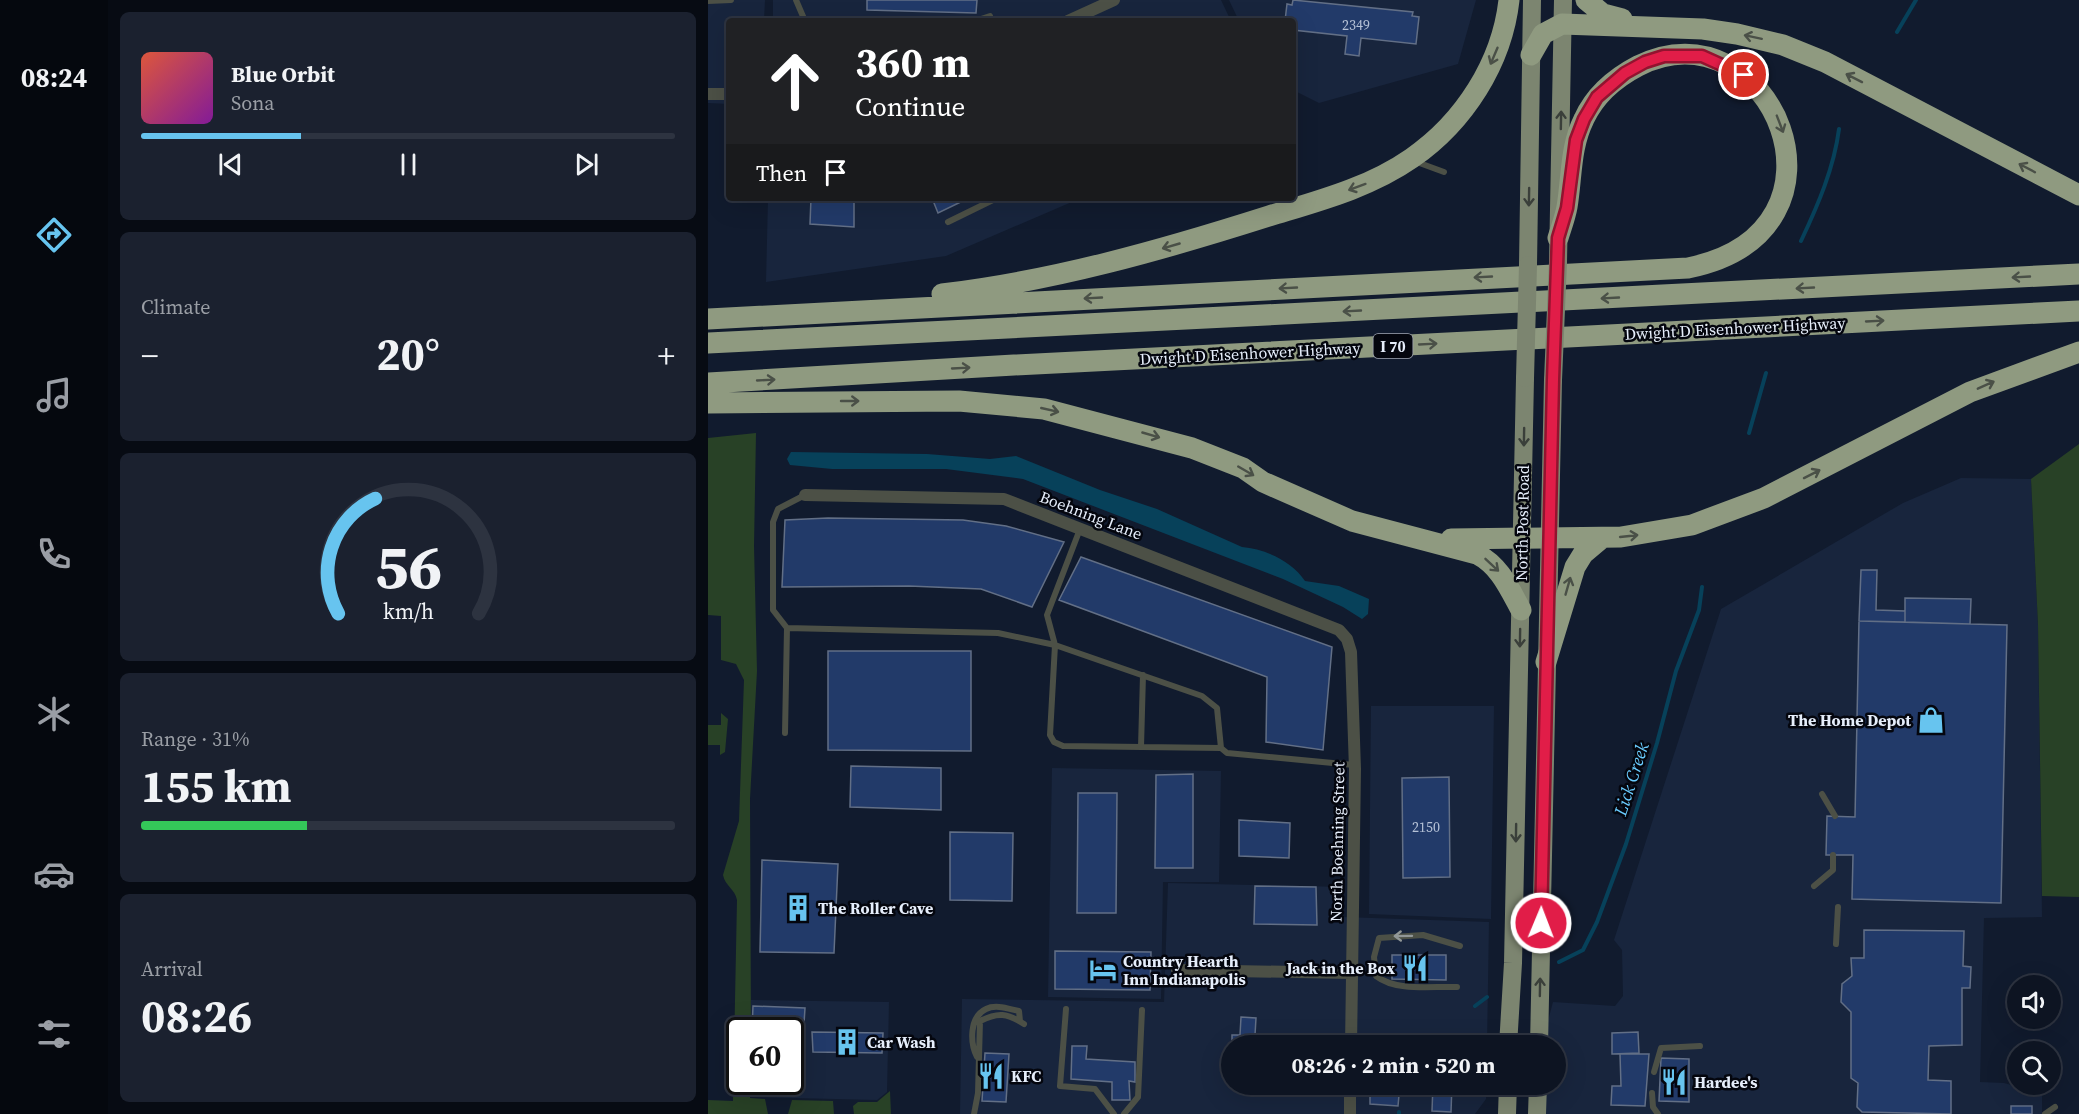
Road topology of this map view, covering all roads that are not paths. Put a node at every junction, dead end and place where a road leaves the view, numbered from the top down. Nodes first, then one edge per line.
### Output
1 (731, 0) edge
2 (796, 0) edge
3 (1114, 0) edge
4 (1509, 0) edge
5 (1532, 0) edge
6 (1563, 0) edge
7 (1586, 0) edge
8 (708, 1) edge
9 (990, 16) dead end
10 (804, 18) edge
11 (984, 18) edge
12 (1075, 18) edge
13 (1562, 24) junction
14 (1652, 27) junction
15 (1531, 55) junction
16 (708, 93) edge
17 (726, 94) edge
18 (1411, 159) junction
19 (1444, 172) dead end
20 (2079, 195) edge
21 (992, 201) edge
22 (948, 222) dead end
23 (1558, 238) junction
24 (2079, 274) edge
25 (2079, 311) edge
26 (710, 318) edge
27 (708, 343) edge
28 (2079, 352) edge
29 (708, 383) edge
30 (708, 403) edge
31 (805, 495) joint
32 (1080, 528) junction
33 (1549, 536) junction
34 (1522, 537) junction
35 (1602, 538) junction
36 (1418, 539) junction
37 (1521, 610) junction
38 (786, 628) junction
39 (1347, 639) joint
40 (1055, 645) junction
41 (1546, 662) junction
42 (1143, 675) junction
43 (785, 733) dead end
44 (1141, 747) junction
45 (1221, 748) junction
46 (1355, 765) junction
47 (1822, 794) dead end
48 (1835, 816) dead end
49 (1833, 855) dead end
50 (1815, 886) dead end
51 (1838, 907) dead end
52 (1836, 945) dead end
53 (1460, 946) dead end
54 (1177, 970) dead end
55 (1352, 973) junction
56 (1457, 987) dead end
57 (1066, 1009) dead end
58 (1142, 1010) dead end
59 (1539, 1019) junction
60 (1022, 1023) dead end
61 (1508, 1024) junction
62 (1351, 1035) edge
63 (1508, 1035) edge
64 (1539, 1035) edge
65 (1700, 1046) dead end
66 (1654, 1072) dead end
67 (1652, 1093) dead end
68 (1350, 1095) edge
69 (1508, 1095) edge
70 (1538, 1095) edge
71 (2055, 1107) dead end
72 (974, 1114) edge
73 (1114, 1114) edge
74 (1124, 1114) edge
75 (1350, 1114) edge
76 (1507, 1114) edge
77 (1538, 1114) edge
78 (1658, 1114) edge
79 (2045, 1114) edge

1 - 8 lane
2 - 10 lane
3 - 12 street
4 -> 18 highway
5 - 15 main road, North Post Road
6 - 13 main road, North Post Road
7 - 14 highway
9 - 11 lane
13 - 14 highway
13 - 15 highway
23 -> 13 main road, North Post Road
20 -> 14 highway
15 -> 34 main road, North Post Road, bridge
16 - 17 street
18 - 19 lane
18 -> 26 highway
21 - 22 lane
23 -> 26 highway
23 - 33 main road, North Post Road, bridge
24 -> 27 highway, I 70
29 -> 25 highway, Dwight D Eisenhower Highway / I 70
35 -> 28 highway
30 -> 36 highway
31 - 32 street, Boehning Lane
31 - 38 lane
32 - 39 street, Boehning Lane
32 - 40 lane
33 - 34 highway
33 - 35 highway
33 - 41 main road, North Post Road
34 - 36 highway
34 - 37 main road, North Post Road
41 -> 35 highway
36 -> 37 highway
37 -> 61 main road, North Post Road
38 - 40 lane
38 - 43 lane
39 - 46 street, North Boehning Street
40 - 42 lane
40 - 44 lane
59 -> 41 main road, North Post Road
42 - 44 lane
42 - 45 lane
44 - 45 lane
45 - 46 lane
46 - 55 street, North Boehning Street
47 - 48 lane
49 - 50 lane
51 - 52 lane
53 -> 56 lane
54 - 55 street
55 - 62 street, North Boehning Street
57 - 73 lane
58 - 74 lane
59 - 61 main road
59 - 64 main road, North Post Road
60 - 72 lane
61 - 63 main road, North Post Road
65 - 66 lane
67 - 78 lane
68 - 75 street
69 - 76 main road
70 - 77 main road
71 - 79 lane

